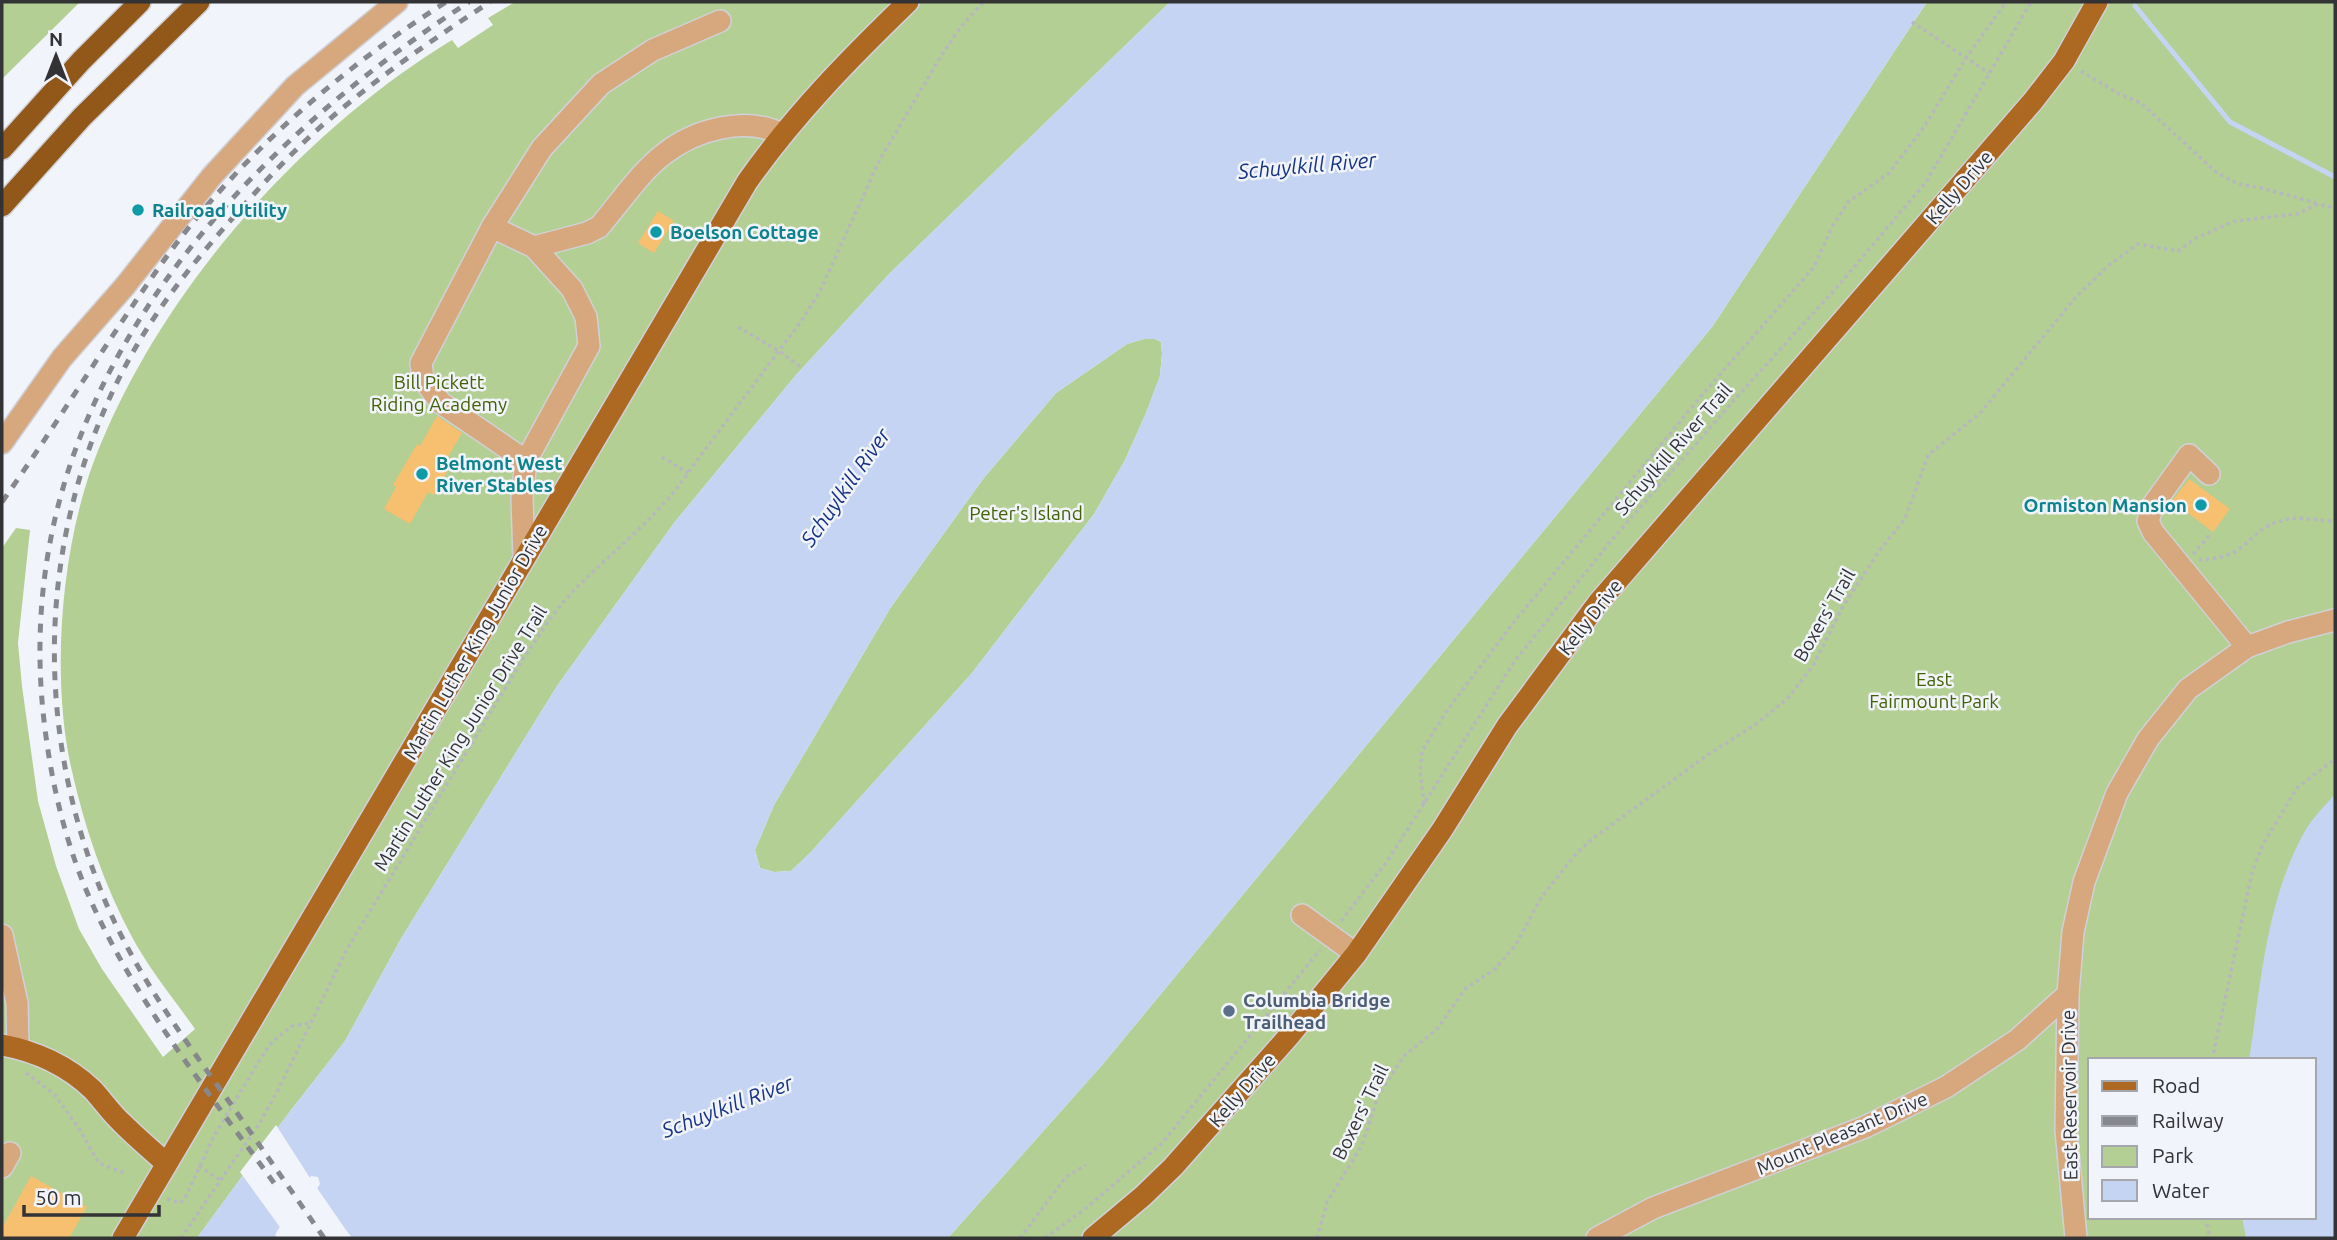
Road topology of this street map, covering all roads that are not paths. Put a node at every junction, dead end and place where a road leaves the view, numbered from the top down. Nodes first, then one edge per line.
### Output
1 (140, 2) edge
2 (199, 2) edge
3 (397, 2) edge
4 (908, 2) edge
5 (2097, 2) edge
6 (720, 21) dead end
7 (782, 134) junction
8 (2, 149) edge
9 (2, 206) edge
10 (492, 227) junction
11 (534, 247) junction
12 (2, 443) edge
13 (527, 461) junction
14 (2209, 474) dead end
15 (524, 558) junction
16 (2335, 620) edge
17 (2248, 647) junction
18 (1302, 915) dead end
19 (2, 935) edge
20 (1356, 954) junction
21 (2068, 994) junction
22 (10, 1001) edge
23 (10, 1046) edge
24 (166, 1163) junction
25 (123, 1238) edge
26 (1093, 1238) edge
27 (1597, 1238) edge
28 (2076, 1238) edge

1 - 8 highway
2 - 9 highway
3 - 12 street
4 - 7 main road, Martin Luther King Junior Drive
5 - 20 main road, Kelly Drive
6 - 10 street
7 - 11 street
7 - 15 main road, Martin Luther King Junior Drive
10 - 11 street
10 - 13 street
11 - 13 street
13 - 15 street
14 - 17 street
15 - 24 main road, Martin Luther King Junior Drive
16 - 17 street, East Reservoir Drive
17 - 21 street, East Reservoir Drive
18 - 20 street
19 - 22 street
20 - 26 main road, Kelly Drive
21 - 27 street, Mount Pleasant Drive
21 - 28 street, East Reservoir Drive
22 - 23 street
23 - 24 main road
24 - 25 main road, Martin Luther King Junior Drive

